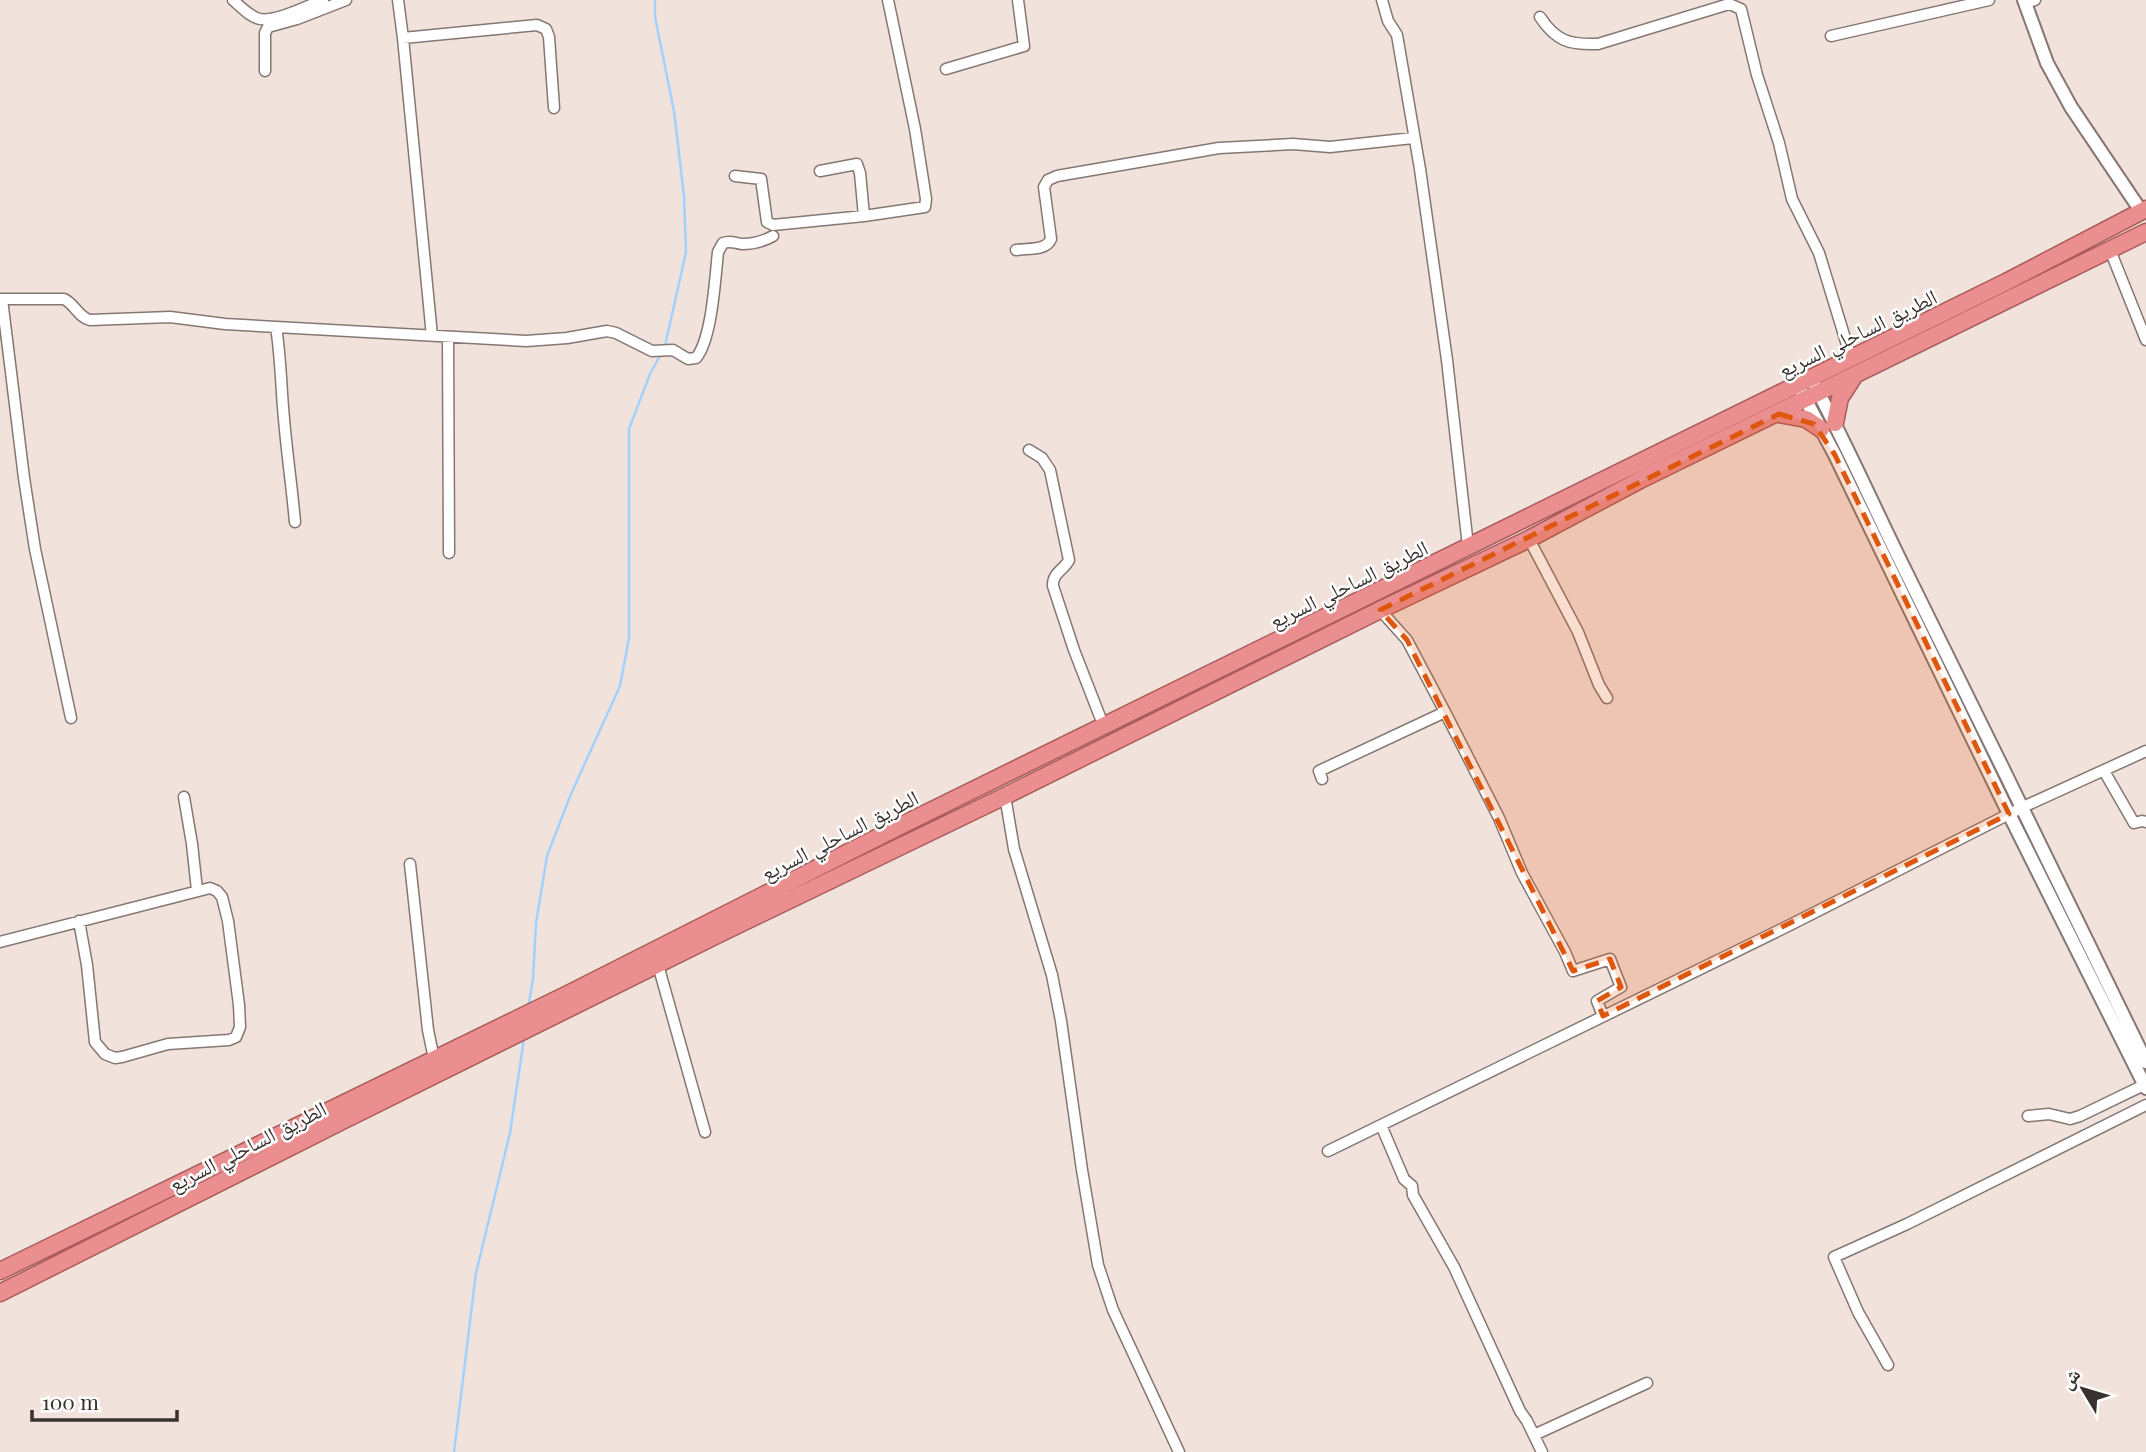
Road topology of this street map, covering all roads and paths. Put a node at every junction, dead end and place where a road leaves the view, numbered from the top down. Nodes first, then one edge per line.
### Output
1 (233, 0) edge
2 (323, 0) edge
3 (346, 0) edge
4 (398, 0) edge
5 (888, 0) edge
6 (1018, 0) edge
7 (1382, 0) edge
8 (1989, 0) edge
9 (2028, 1) edge
10 (1540, 17) dead end
11 (1831, 36) dead end
12 (403, 38) junction
13 (946, 69) dead end
14 (265, 71) dead end
15 (554, 108) dead end
16 (1413, 138) junction
17 (820, 171) dead end
18 (734, 176) dead end
19 (2143, 210) edge
20 (864, 216) junction
21 (2146, 232) edge
22 (773, 236) dead end
23 (1016, 250) dead end
24 (2110, 250) junction
25 (1, 299) edge
26 (276, 327) junction
27 (432, 335) junction
28 (448, 337) junction
29 (2146, 340) edge
30 (1851, 358) junction
31 (1855, 376) junction
32 (1804, 382) junction
33 (1813, 397) junction
34 (1779, 414) junction
35 (1828, 426) junction
36 (1029, 450) dead end
37 (1874, 520) junction
38 (295, 522) dead end
39 (1529, 539) junction
40 (1468, 547) junction
41 (449, 553) dead end
42 (1380, 610) junction
43 (1607, 698) dead end
44 (1445, 712) junction
45 (71, 718) dead end
46 (1979, 719) junction
47 (1967, 726) junction
48 (1104, 727) junction
49 (2146, 751) edge
50 (2104, 771) junction
51 (1322, 779) dead end
52 (184, 796) dead end
53 (1005, 796) junction
54 (2023, 807) junction
55 (2009, 814) junction
56 (2146, 822) edge
57 (410, 864) dead end
58 (197, 890) junction
59 (79, 921) junction
60 (2071, 923) junction
61 (0, 942) edge
62 (658, 965) junction
63 (570, 1000) junction
64 (1603, 1016) junction
65 (511, 1029) junction
66 (434, 1059) junction
67 (2146, 1062) edge
68 (2146, 1086) edge
69 (2146, 1105) edge
70 (2028, 1116) dead end
71 (1381, 1125) junction
72 (705, 1132) dead end
73 (1328, 1151) dead end
74 (0, 1271) edge
75 (0, 1293) edge
76 (1888, 1365) dead end
77 (1647, 1383) dead end
78 (1534, 1435) junction
79 (1179, 1452) edge
80 (1542, 1452) edge

1 - 2 street
3 - 14 street
4 - 12 street
5 - 20 street
6 - 13 street
7 - 16 street
8 - 11 street
9 - 19 street
10 - 30 street
12 - 15 street
12 - 27 street
16 - 23 street
16 - 40 street
17 - 20 street
18 - 20 street
19 - 30 highway, الطريق الساحلي السريع
21 - 24 highway, الطريق الساحلي السريع
22 - 28 street
24 - 29 street
24 - 31 highway, الطريق الساحلي السريع
25 - 26 street
25 - 45 street
26 - 27 street
26 - 38 street
27 - 28 street
28 - 41 street
30 - 32 highway, الطريق الساحلي السريع
31 - 33 highway, الطريق الساحلي السريع
31 - 35 highway
32 - 33 street
32 - 40 highway, الطريق الساحلي السريع
33 - 34 highway, الطريق الساحلي السريع
33 - 35 street
34 - 35 highway
34 - 39 highway, الطريق الساحلي السريع
35 - 37 street
36 - 48 street
37 - 46 street
37 - 47 street
39 - 42 highway, الطريق الساحلي السريع
39 - 43 street
40 - 48 highway, الطريق الساحلي السريع
42 - 44 street
42 - 53 highway, الطريق الساحلي السريع
44 - 51 street
44 - 64 street
46 - 47 street
46 - 54 street
47 - 55 street
48 - 63 highway, الطريق الساحلي السريع
49 - 50 street
50 - 54 street
50 - 56 street
52 - 58 street
53 - 62 highway, الطريق الساحلي السريع
53 - 79 street
54 - 55 street
54 - 60 street
55 - 60 street
55 - 64 street
57 - 66 street
58 - 59 street
58 - 59 street
59 - 61 street
60 - 67 street
60 - 68 street
62 - 63 highway, الطريق الساحلي السريع
62 - 72 street
63 - 65 highway
64 - 71 street
65 - 66 highway, الطريق الساحلي السريع
65 - 75 highway, الطريق الساحلي السريع
66 - 74 highway, الطريق الساحلي السريع
68 - 70 street
69 - 76 street
71 - 73 street
71 - 78 street
77 - 78 street
78 - 80 street

